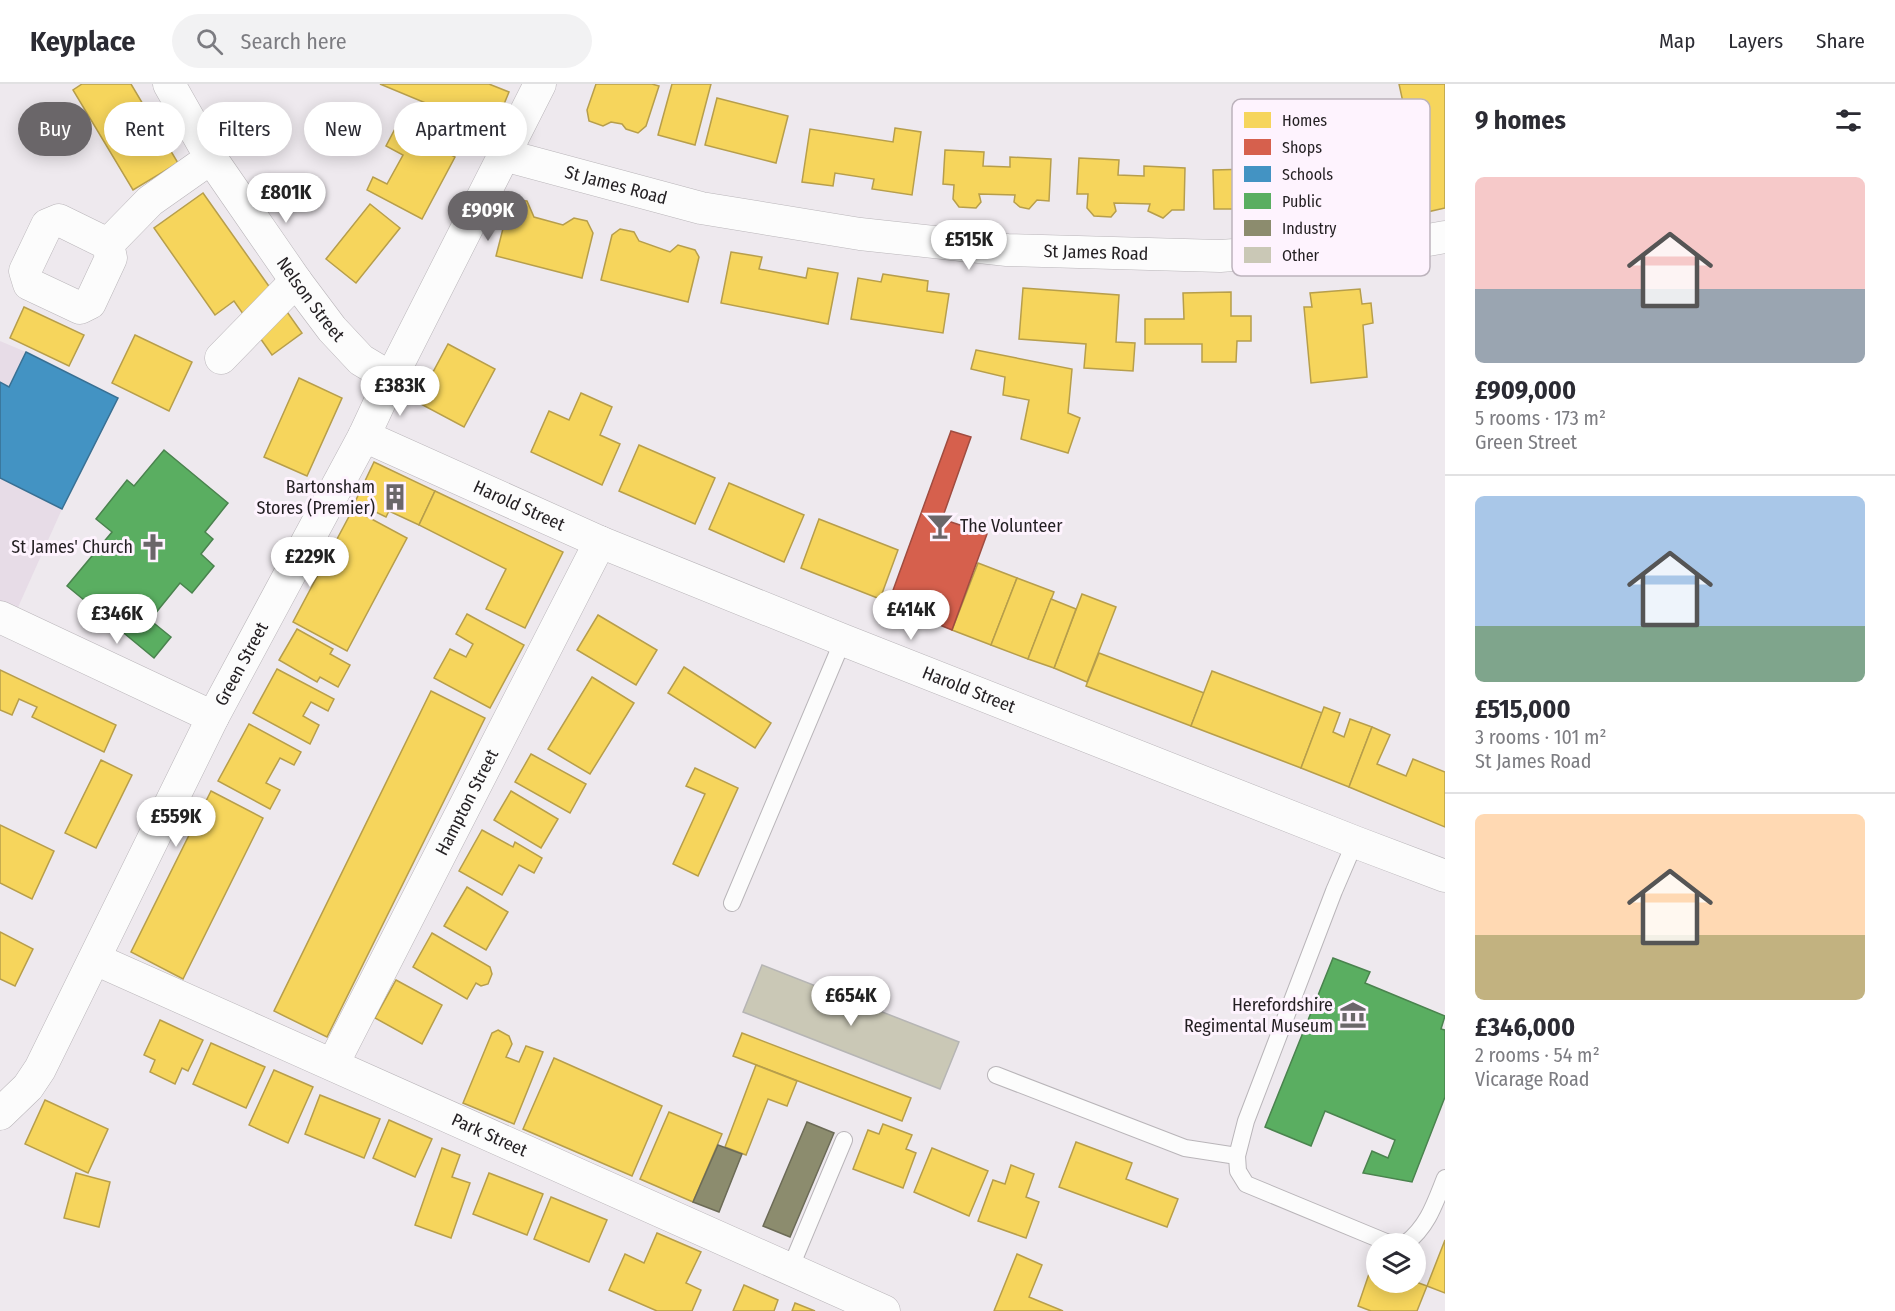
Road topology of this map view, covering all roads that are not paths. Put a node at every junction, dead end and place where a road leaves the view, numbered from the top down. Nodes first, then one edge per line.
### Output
1 (169, 84) edge
2 (540, 84) edge
3 (527, 110) edge
4 (503, 156) edge
5 (508, 156) edge
6 (211, 158) junction
7 (1445, 237) edge
8 (1430, 240) edge
9 (108, 244) dead end
10 (1232, 255) edge
11 (296, 281) junction
12 (221, 358) dead end
13 (392, 378) junction
14 (364, 436) junction
15 (600, 542) junction
16 (0, 617) edge
17 (843, 640) junction
18 (213, 717) junction
19 (1355, 842) junction
20 (1445, 876) edge
21 (732, 903) dead end
22 (95, 959) junction
23 (333, 1064) junction
24 (996, 1075) dead end
25 (0, 1114) edge
26 (844, 1140) dead end
27 (1237, 1156) junction
28 (1445, 1178) edge
29 (790, 1269) junction
30 (884, 1311) edge

1 - 6 street, Nelson Street
2 - 3 street, Green Street
4 - 13 street, Green Street
5 - 10 street, St James Road
6 - 9 street
6 - 11 street, Nelson Street
7 - 8 street, St James Road
11 - 12 street
11 - 13 street, Nelson Street
13 - 14 street, Green Street
14 - 15 street, Harold Street
14 - 18 street, Green Street
15 - 17 street, Harold Street
15 - 23 street, Hampton Street
16 - 18 street
17 - 19 street, Harold Street
17 - 21 lane
18 - 22 street, Green Street
19 - 20 street, Harold Street
19 - 27 lane
22 - 23 street, Park Street
22 - 25 street, Green Street
23 - 29 street, Park Street
24 - 27 lane
26 - 29 lane
27 - 28 lane
29 - 30 street, Park Street

